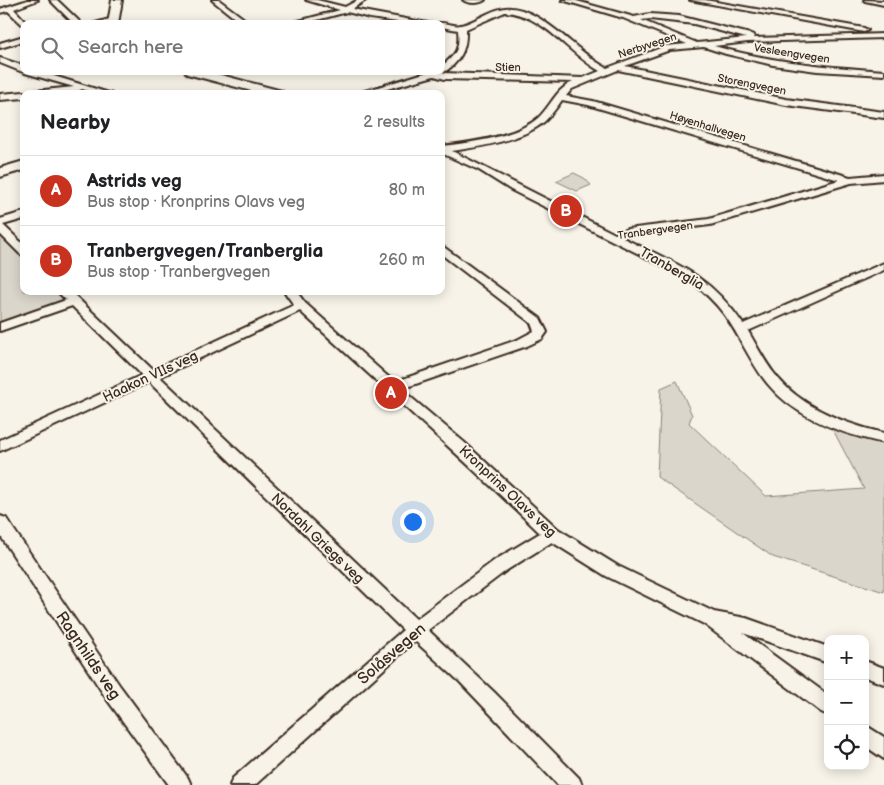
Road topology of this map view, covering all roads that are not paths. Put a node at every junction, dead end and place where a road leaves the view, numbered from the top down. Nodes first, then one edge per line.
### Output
1 (35, 0) edge
2 (53, 0) edge
3 (117, 0) edge
4 (215, 0) edge
5 (309, 0) edge
6 (363, 0) edge
7 (466, 0) edge
8 (482, 0) edge
9 (565, 0) edge
10 (693, 0) edge
11 (867, 0) edge
12 (884, 3) edge
13 (9, 8) junction
14 (344, 10) junction
15 (0, 11) edge
16 (634, 19) junction
17 (20, 20) edge
18 (74, 20) edge
19 (113, 20) edge
20 (242, 20) edge
21 (306, 20) edge
22 (396, 20) edge
23 (445, 26) edge
24 (462, 28) junction
25 (884, 35) edge
26 (20, 39) edge
27 (761, 40) junction
28 (697, 44) junction
29 (0, 46) edge
30 (0, 60) edge
31 (617, 67) junction
32 (20, 68) edge
33 (445, 68) edge
34 (606, 71) junction
35 (884, 73) edge
36 (41, 75) edge
37 (206, 75) edge
38 (428, 75) edge
39 (440, 75) edge
40 (424, 76) joint
41 (582, 80) junction
42 (83, 88) junction
43 (67, 90) edge
44 (91, 90) edge
45 (263, 90) edge
46 (373, 90) edge
47 (20, 95) edge
48 (0, 97) edge
49 (559, 97) junction
50 (884, 115) edge
51 (445, 148) edge
52 (445, 151) edge
53 (20, 166) edge
54 (0, 173) edge
55 (884, 177) edge
56 (850, 180) junction
57 (20, 216) edge
58 (0, 223) edge
59 (0, 228) edge
60 (616, 237) junction
61 (20, 248) edge
62 (445, 251) edge
63 (884, 266) edge
64 (293, 295) edge
65 (67, 297) edge
66 (301, 306) junction
67 (0, 328) edge
68 (742, 329) junction
69 (150, 376) junction
70 (391, 388) junction
71 (883, 437) edge
72 (0, 446) edge
73 (0, 522) edge
74 (552, 534) junction
75 (710, 619) junction
76 (416, 630) junction
77 (824, 654) edge
78 (869, 670) edge
79 (884, 676) edge
80 (824, 703) edge
81 (869, 737) edge
82 (884, 749) edge
83 (181, 785) edge
84 (240, 785) edge
85 (572, 785) edge

1 - 13 street
2 - 18 street
3 - 19 main road
4 - 20 street
5 - 14 street
6 - 14 street
7 - 8 street
9 - 16 street, Vesleengvegen
10 - 25 street
11 - 12 street
13 - 15 street
13 - 17 street
14 - 21 street
14 - 22 street
16 - 27 street
16 - 28 street, Vesleengvegen
23 - 24 street
24 - 33 street
24 - 34 street
25 - 27 street, Nerbyvegen
26 - 29 street
27 - 28 street, Nerbyvegen
28 - 31 street, Nerbyvegen
28 - 35 street, Vesleengvegen
30 - 32 street
31 - 34 street, Nerbyvegen
31 - 50 street, Storengvegen
34 - 41 street, Nerbyvegen
36 - 42 street
37 - 45 main road
38 - 40 street
39 - 41 street, Stien
40 - 46 street
41 - 49 street, Nerbyvegen
42 - 43 street
42 - 44 street
47 - 48 street
49 - 51 street, Nerbyvegen
49 - 56 street, Høyenhallvegen
52 - 60 street, Tranbergvegen
53 - 54 main road
55 - 56 street, Tranbergvegen
56 - 60 street, Tranbergvegen
57 - 58 street
59 - 61 street
60 - 68 street, Tranberglia
62 - 70 street
63 - 68 street
64 - 66 street, Kronprins Olavs veg
65 - 67 street
65 - 69 street, Nordahl Griegs veg
66 - 69 street, Haakon VIIs veg
66 - 70 street, Kronprins Olavs veg
68 - 71 street, Tranberglia
69 - 72 street, Haakon VIIs veg
69 - 76 street, Nordahl Griegs veg
70 - 74 street, Kronprins Olavs veg
73 - 83 street, Ragnhilds veg
74 - 75 street, Kronprins Olavs veg
74 - 76 street, Solåsvegen
75 - 77 street
75 - 80 street, Kronprins Olavs veg
76 - 84 street, Solåsvegen
76 - 85 street, Nordahl Griegs veg
78 - 79 street
81 - 82 street

